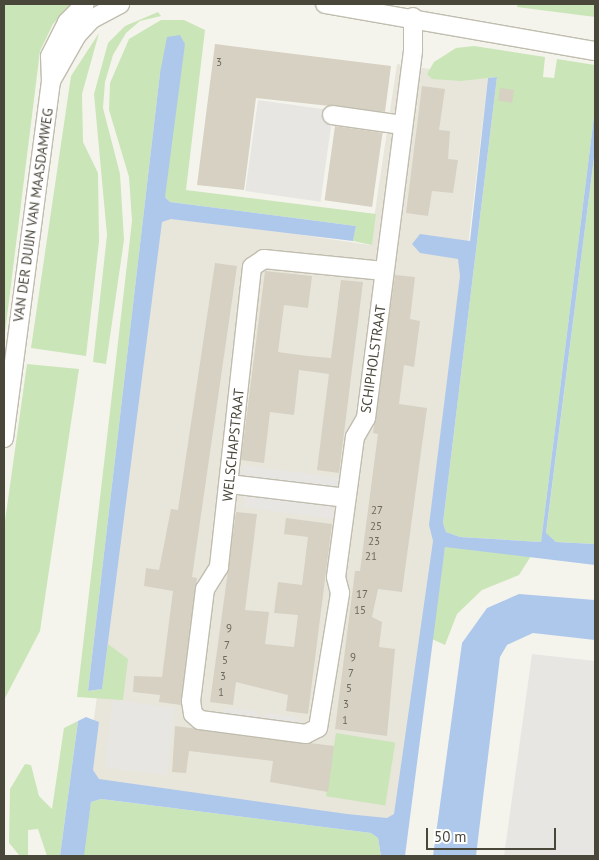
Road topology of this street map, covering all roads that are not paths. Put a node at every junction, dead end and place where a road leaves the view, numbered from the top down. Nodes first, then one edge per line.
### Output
1 (85, 4) edge
2 (120, 4) edge
3 (325, 4) edge
4 (413, 17) junction
5 (595, 51) edge
6 (51, 82) junction
7 (332, 115) dead end
8 (402, 124) junction
9 (384, 272) junction
10 (4, 438) edge
11 (229, 484) junction
12 (346, 498) junction
13 (318, 728) joint

1 - 6 street, VAN DER DUIJN VAN MAASDAMWEG
2 - 6 street, VAN DER DUIJN VAN MAASDAMWEG
3 - 4 street
4 - 5 street
4 - 8 street, SCHIPHOLSTRAAT
6 - 10 street, VAN DER DUIJN VAN MAASDAMWEG
7 - 8 street
8 - 9 street, SCHIPHOLSTRAAT
9 - 11 street, WELSCHAPSTRAAT
9 - 12 street, SCHIPHOLSTRAAT
11 - 12 street
11 - 13 street, WELSCHAPSTRAAT
12 - 13 street, SCHIPHOLSTRAAT

